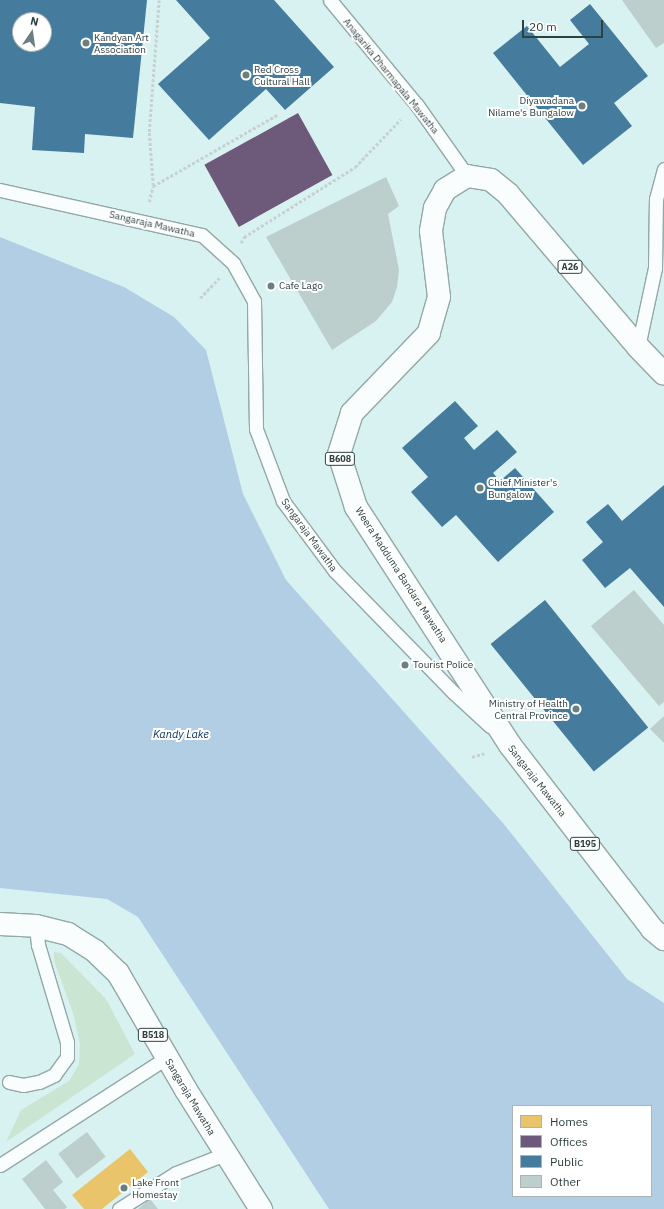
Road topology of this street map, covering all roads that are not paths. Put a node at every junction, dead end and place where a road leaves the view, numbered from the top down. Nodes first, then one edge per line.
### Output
1 (330, 0) edge
2 (664, 169) edge
3 (467, 176) junction
4 (0, 190) edge
5 (638, 347) junction
6 (664, 374) edge
7 (510, 745) junction
8 (0, 924) edge
9 (36, 926) junction
10 (664, 939) edge
11 (166, 1058) junction
12 (9, 1082) dead end
13 (225, 1154) junction
14 (0, 1165) edge
15 (119, 1209) edge
16 (261, 1209) edge

1 - 3 lane, Anagarika Dharmapala Mawatha
2 - 5 lane
3 - 5 main road, A26
3 - 7 main road, Weera Madduma Bandara Mawatha / B608
4 - 7 lane, Sangaraja Mawatha
5 - 6 main road, A26
7 - 10 main road, Sangaraja Mawatha / B195
8 - 9 main road, Sangaraja Mawatha / B518
9 - 11 main road, Sangaraja Mawatha / B518
9 - 12 lane
11 - 13 main road, Sangaraja Mawatha / B518
11 - 14 lane
13 - 15 lane
13 - 16 main road, Sangaraja Mawatha / B518

